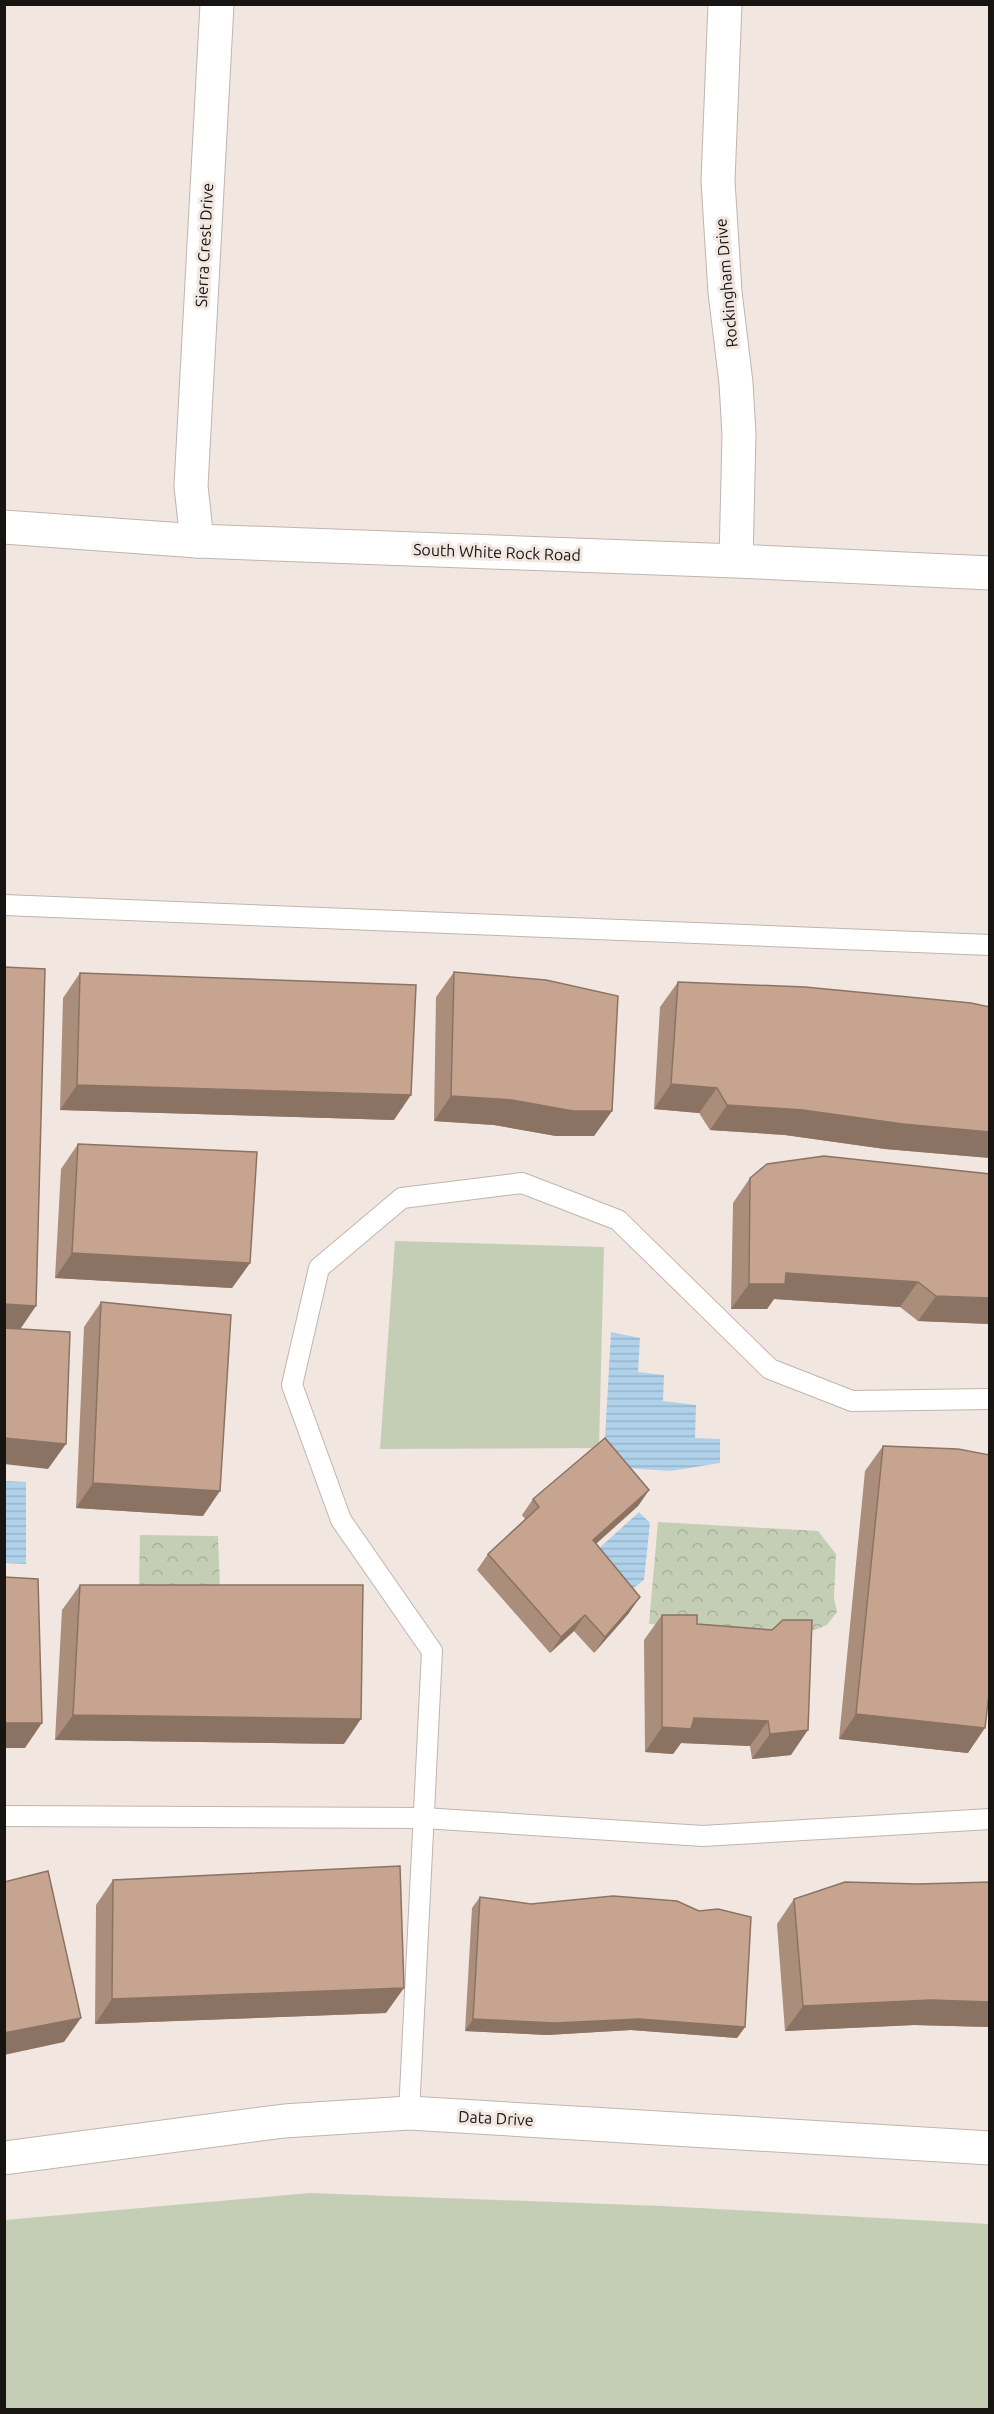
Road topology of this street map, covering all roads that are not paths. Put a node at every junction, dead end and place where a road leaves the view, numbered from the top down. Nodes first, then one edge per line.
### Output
1 (217, 4) edge
2 (726, 4) edge
3 (4, 527) edge
4 (197, 541) junction
5 (736, 561) junction
6 (990, 573) edge
7 (4, 905) edge
8 (990, 945) edge
9 (990, 1399) edge
10 (4, 1816) edge
11 (423, 1818) junction
12 (990, 1819) edge
13 (409, 2113) junction
14 (990, 2148) edge
15 (4, 2158) edge

1 - 4 street, Sierra Crest Drive
2 - 5 street, Rockingham Drive
3 - 4 street, South White Rock Road
4 - 5 street, South White Rock Road
5 - 6 street, South White Rock Road
7 - 8 lane
9 - 11 lane
10 - 11 lane
11 - 12 lane
11 - 13 lane
13 - 14 street, Data Drive
13 - 15 street, Data Drive

